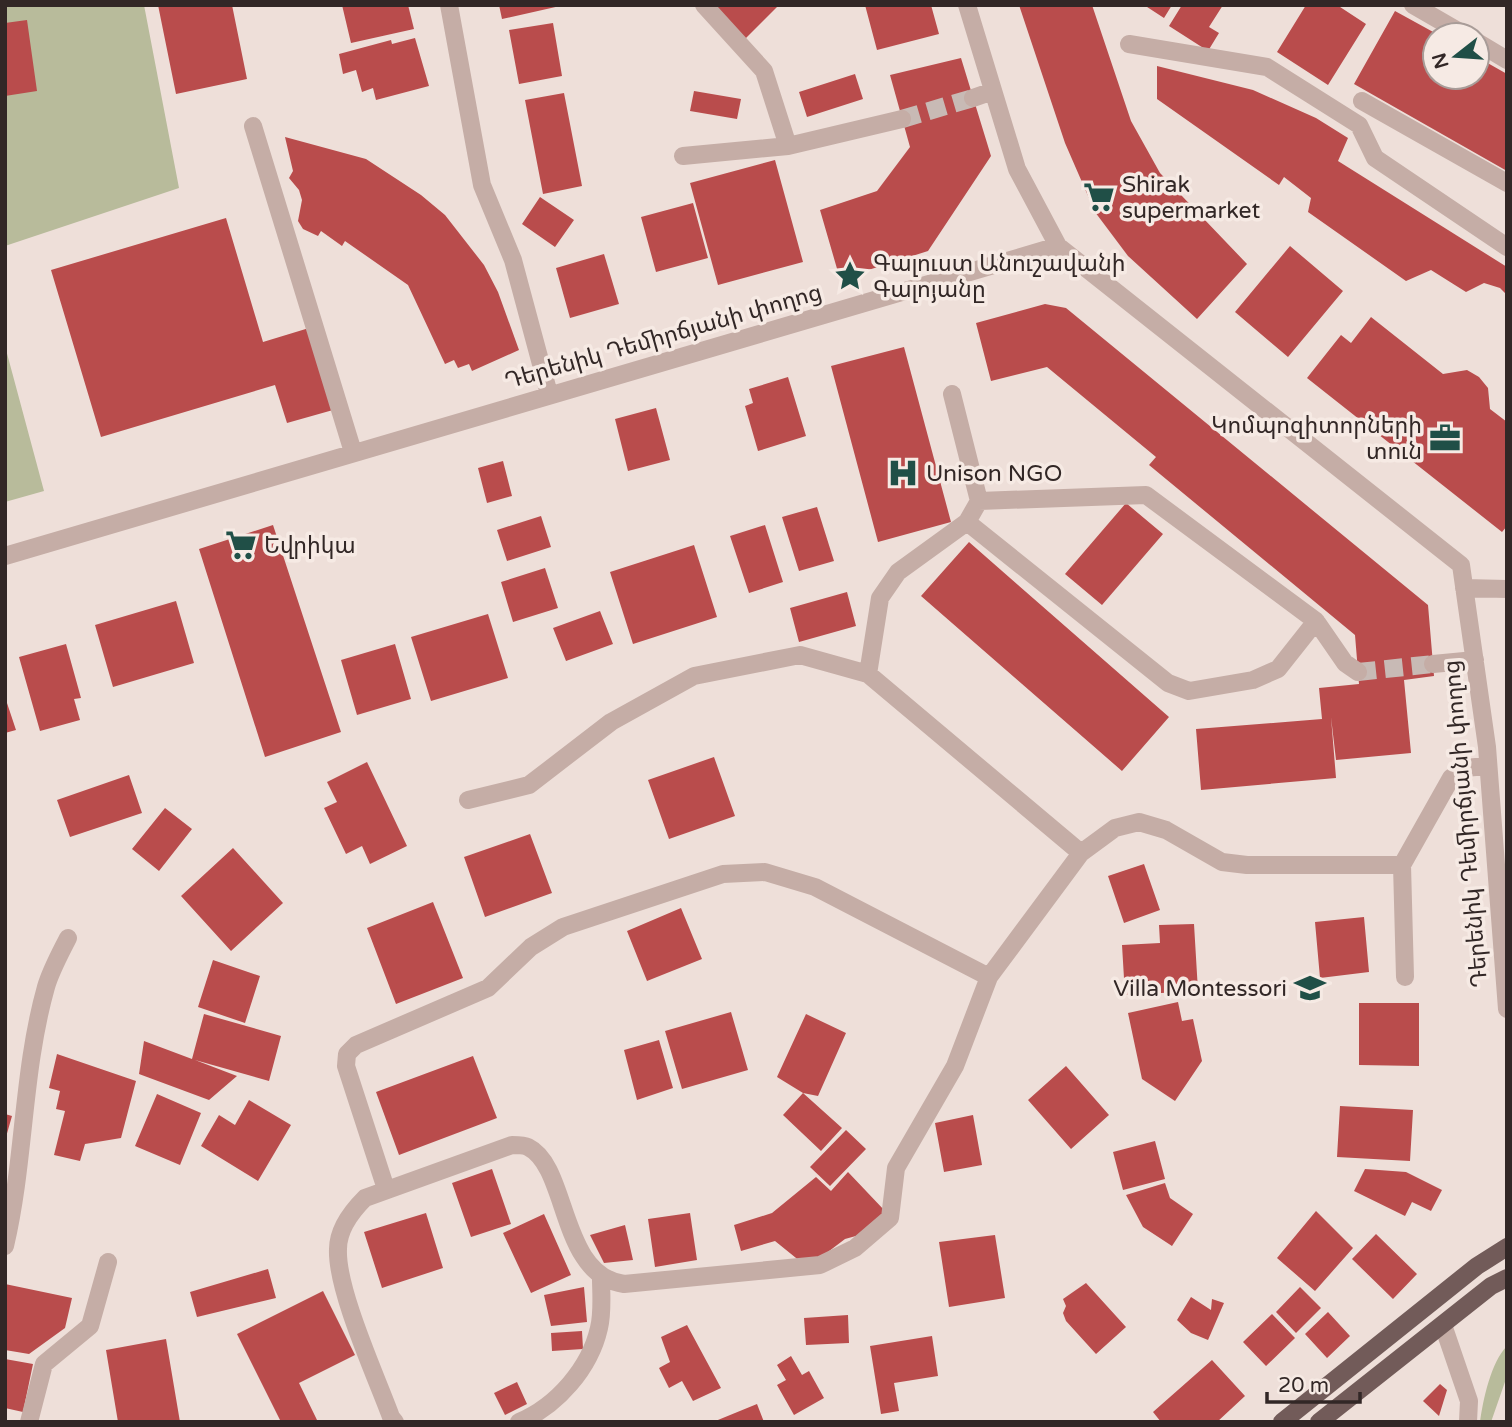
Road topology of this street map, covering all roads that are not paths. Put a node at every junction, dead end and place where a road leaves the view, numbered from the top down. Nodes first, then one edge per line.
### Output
1 (449, 5) edge
2 (704, 5) edge
3 (967, 5) edge
4 (1413, 5) edge
5 (1441, 21) edge
6 (1129, 44) dead end
7 (1491, 50) edge
8 (1507, 60) edge
9 (993, 91) junction
10 (973, 98) tunnel mouth
11 (1362, 101) dead end
12 (902, 119) tunnel mouth
13 (253, 126) dead end
14 (788, 146) junction
15 (682, 156) dead end
16 (1507, 183) edge
17 (1058, 246) junction
18 (1507, 247) edge
19 (549, 394) junction
20 (952, 394) dead end
21 (353, 452) junction
22 (979, 501) junction
23 (967, 522) junction
24 (5, 556) edge
25 (1464, 588) junction
26 (1507, 589) edge
27 (1316, 621) junction
28 (1475, 660) junction
29 (1433, 664) tunnel mouth
30 (1358, 671) dead end
31 (868, 674) junction
32 (1488, 766) junction
33 (468, 800) dead end
34 (1081, 853) junction
35 (1402, 865) junction
36 (68, 938) dead end
37 (989, 977) junction
38 (1405, 977) dead end
39 (1507, 1009) edge
40 (386, 1189) junction
41 (5, 1247) edge
42 (1507, 1247) edge
43 (108, 1262) dead end
44 (601, 1278) junction
45 (1507, 1278) edge
46 (1443, 1325) junction
47 (29, 1422) edge
48 (395, 1422) edge
49 (519, 1422) edge
50 (1283, 1422) edge
51 (1319, 1422) edge
52 (1468, 1422) edge

1 - 19 street
2 - 14 street
3 - 9 street
4 - 5 street
6 - 18 street
7 - 8 street
9 - 10 street
9 - 17 street
11 - 16 street
12 - 14 street
13 - 21 street
14 - 15 street
17 - 19 street, Դերենիկ Դեմիրճյանի փողոց
17 - 25 street, Դերենիկ Դեմիրճյանի փողոց
19 - 21 street, Դերենիկ Դեմիրճյանի փողոց
20 - 22 street
21 - 24 street, Դերենիկ Դեմիրճյանի փողոց
22 - 23 street
22 - 27 street
23 - 27 street
23 - 31 street
25 - 26 street
25 - 28 street, Դերենիկ Դեմիրճյանի փողոց
27 - 30 street
28 - 29 street
28 - 32 street, Դերենիկ Դեմիրճյանի փողոց
31 - 33 street
31 - 34 street
32 - 35 street
32 - 39 street, Դերենիկ Դեմիրճյանի փողոց
34 - 35 street
34 - 37 street
35 - 38 street
36 - 41 street
37 - 40 street
37 - 44 street
40 - 44 street
40 - 48 street
42 - 50 main road
43 - 47 street
44 - 49 street
45 - 46 main road
46 - 51 main road
46 - 52 street

